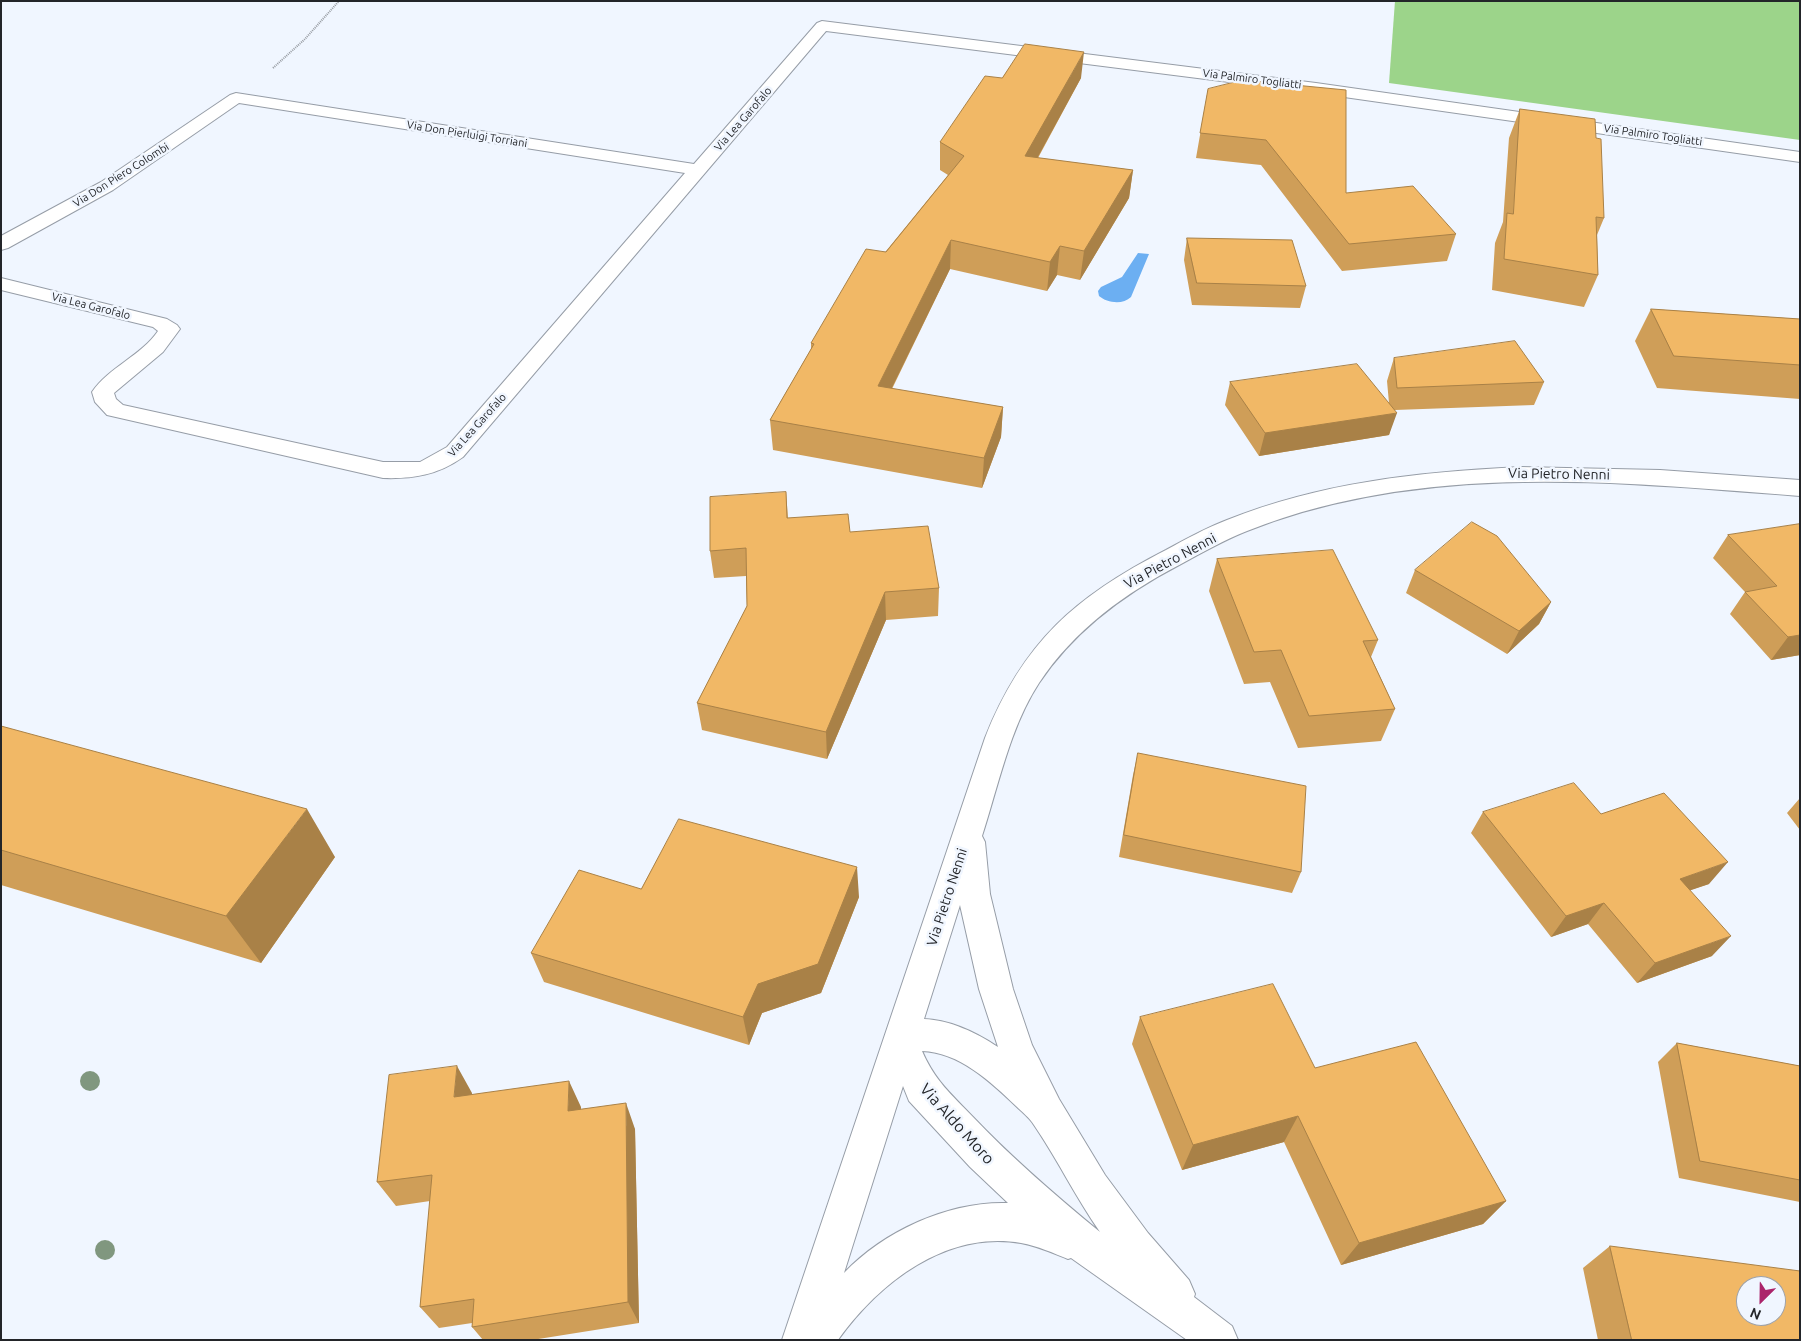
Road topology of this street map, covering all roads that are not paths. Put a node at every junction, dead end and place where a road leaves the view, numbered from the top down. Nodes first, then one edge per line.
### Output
1 (822, 26) joint
2 (236, 98) joint
3 (1800, 157) edge
4 (699, 170) junction
5 (1, 244) edge
6 (1, 284) edge
7 (1800, 488) edge
8 (969, 828) junction
9 (901, 1037) junction
10 (1046, 1111) junction
11 (1094, 1251) junction
12 (1210, 1333) edge
13 (802, 1340) edge
14 (813, 1340) edge

1 - 3 street, Via Palmiro Togliatti
1 - 4 street, Via Lea Garofalo
2 - 4 street, Via Don Pierluigi Torriani
2 - 5 street, Via Don Piero Colombi
4 - 6 street, Via Lea Garofalo
7 - 8 street, Via Pietro Nenni
8 - 9 street, Via Pietro Nenni
8 - 10 street, Via Aldo Moro
9 - 10 street, Via Aldo Moro
9 - 11 street, Via Aldo Moro
9 - 13 street, Via Pietro Nenni
10 - 12 street, Via Aldo Moro
11 - 12 street, Via Aldo Moro
11 - 14 street, Via Aldo Moro

